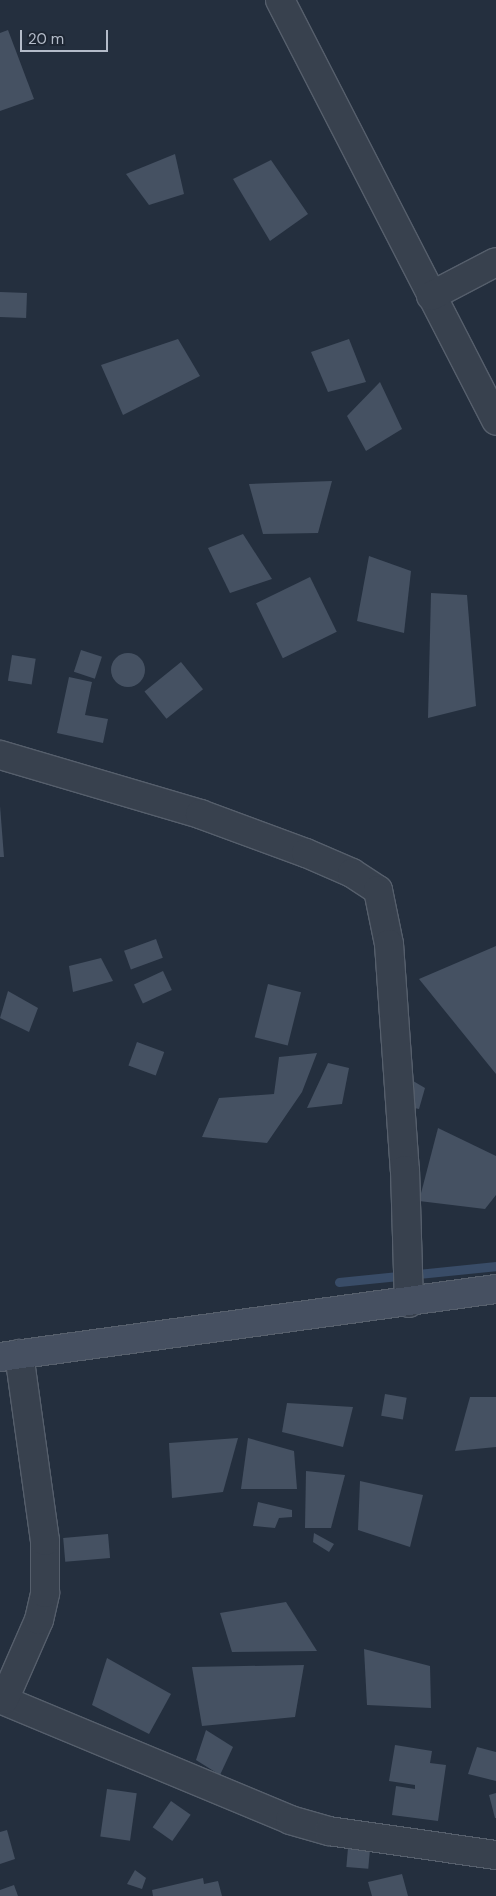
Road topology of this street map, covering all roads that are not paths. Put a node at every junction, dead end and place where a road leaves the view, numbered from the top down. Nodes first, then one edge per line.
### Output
1 (280, 0) edge
2 (496, 262) edge
3 (431, 296) junction
4 (496, 421) edge
5 (0, 756) edge
6 (496, 1290) edge
7 (408, 1303) junction
8 (9, 1356) edge
9 (2, 1699) edge
10 (496, 1855) edge

1 - 3 street
2 - 3 street
3 - 4 street
5 - 7 street
6 - 7 street
7 - 8 street
8 - 9 street
9 - 10 street

